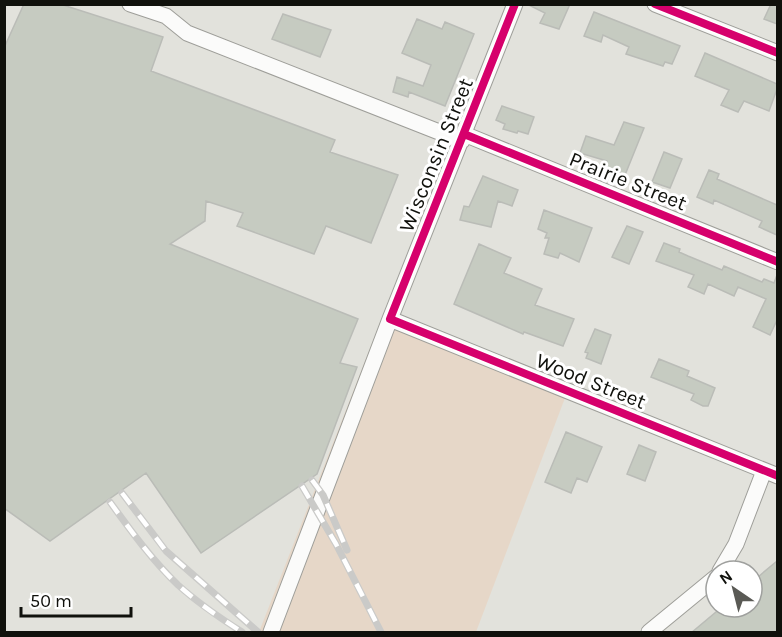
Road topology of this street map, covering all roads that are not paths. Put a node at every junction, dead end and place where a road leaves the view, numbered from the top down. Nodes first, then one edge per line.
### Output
1 (130, 4) edge
2 (515, 4) edge
3 (655, 4) edge
4 (777, 53) edge
5 (463, 138) junction
6 (777, 262) edge
7 (390, 319) junction
8 (771, 473) edge
9 (727, 559) edge
10 (704, 587) edge
11 (271, 633) edge
12 (649, 633) edge

1 - 5 street, Prairie Street
2 - 5 street, Wisconsin Street
3 - 4 street
5 - 6 street, Prairie Street
5 - 7 street, Wisconsin Street
7 - 8 street, Wood Street
7 - 11 street, Wisconsin Street
8 - 9 street
10 - 12 street

